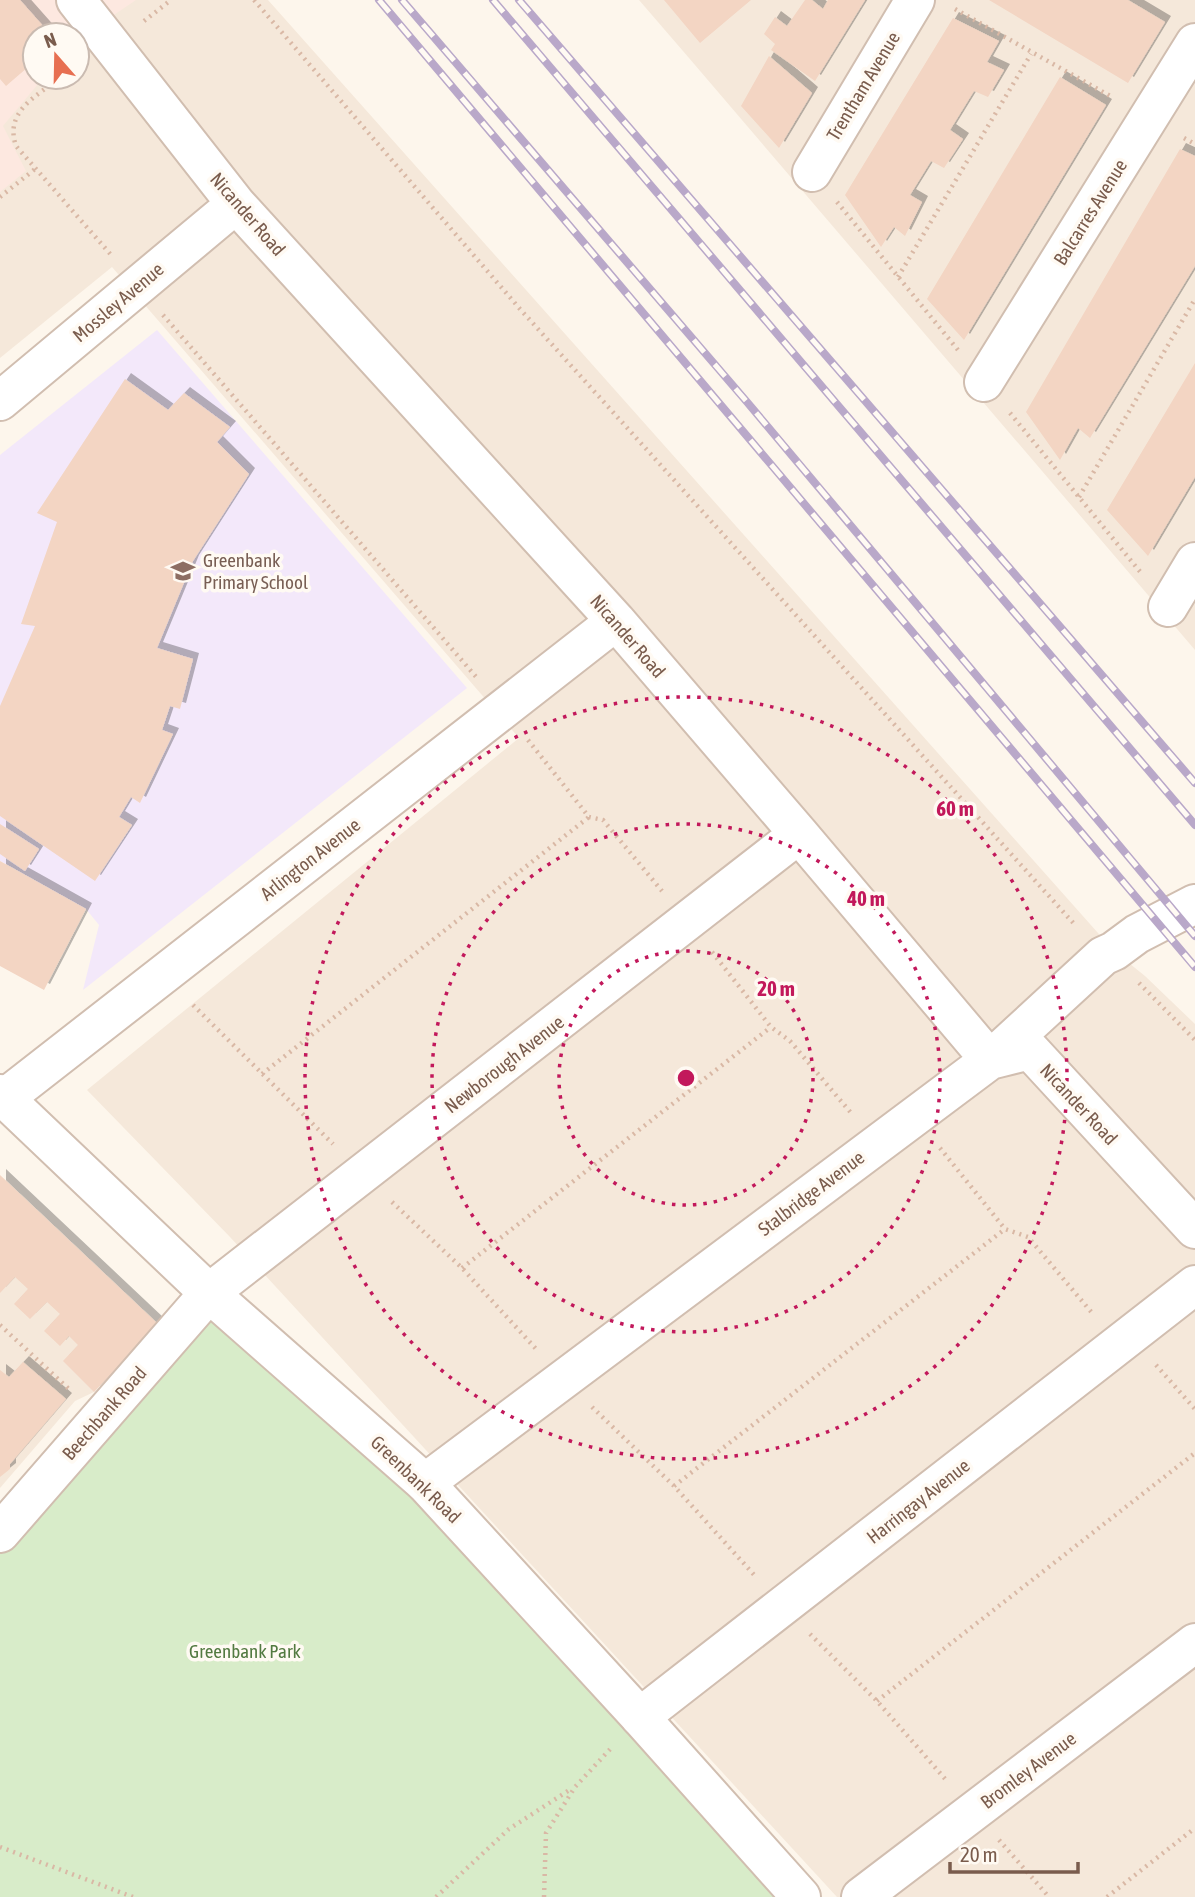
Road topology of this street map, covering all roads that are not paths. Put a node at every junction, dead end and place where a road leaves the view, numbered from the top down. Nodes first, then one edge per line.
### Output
1 (76, 0) edge
2 (932, 3) edge
3 (1195, 43) edge
4 (812, 172) dead end
5 (236, 204) junction
6 (984, 382) dead end
7 (0, 401) edge
8 (1195, 562) edge
9 (1168, 607) dead end
10 (616, 621) junction
11 (799, 834) junction
12 (1195, 904) edge
13 (990, 1060) junction
14 (2, 1096) edge
15 (1195, 1229) edge
16 (1195, 1285) edge
17 (209, 1293) junction
18 (425, 1483) junction
19 (0, 1533) edge
20 (1195, 1643) edge
21 (640, 1717) junction
22 (801, 1897) edge
23 (861, 1897) edge

1 - 5 street, Nicander Road
2 - 4 street, Trentham Avenue
3 - 6 street, Balcarres Avenue
5 - 7 street, Mossley Avenue
5 - 10 street, Nicander Road
8 - 9 street
10 - 11 street, Nicander Road
10 - 14 street, Arlington Avenue
11 - 13 street, Nicander Road
11 - 17 street, Newborough Avenue
12 - 13 street, Stalbridge Avenue
13 - 15 street, Nicander Road
13 - 18 street, Stalbridge Avenue
14 - 17 street, Greenbank Road
16 - 21 street, Harringay Avenue
17 - 18 street, Greenbank Road
17 - 19 street, Beechbank Road
18 - 21 street, Greenbank Road
20 - 23 street, Bromley Avenue
21 - 22 street, Greenbank Road

